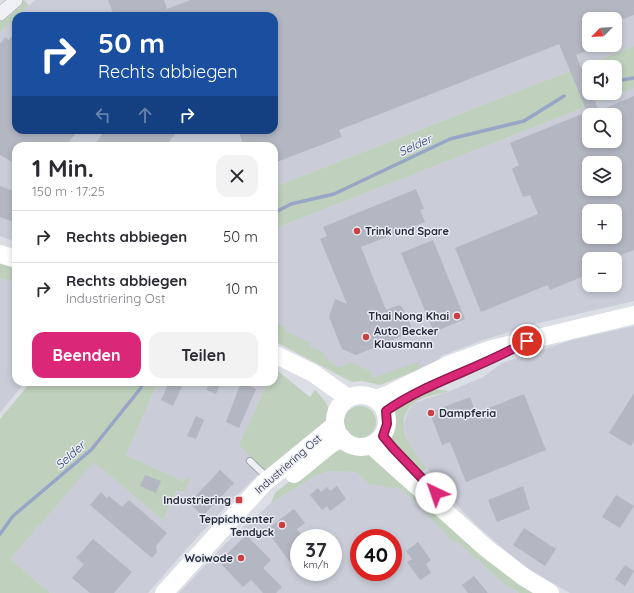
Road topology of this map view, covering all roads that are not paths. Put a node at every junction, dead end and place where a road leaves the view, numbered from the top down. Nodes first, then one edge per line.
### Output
1 (16, 0) edge
2 (0, 14) edge
3 (0, 254) edge
4 (12, 258) edge
5 (634, 315) edge
6 (278, 356) edge
7 (278, 361) edge
8 (381, 405) junction
9 (341, 418) junction
10 (377, 440) junction
11 (250, 461) dead end
12 (269, 479) junction
13 (227, 524) junction
14 (164, 593) edge
15 (550, 593) edge

1 - 2 street
3 - 4 street
5 - 8 street
6 - 9 street
7 - 9 street
8 - 9 street
8 - 10 street
9 - 10 street
9 - 12 street, Industriering Ost
9 - 13 street, Industriering Ost
10 - 15 street
11 - 12 lane
12 - 13 street, Industriering Ost
13 - 14 street, Industriering Ost

